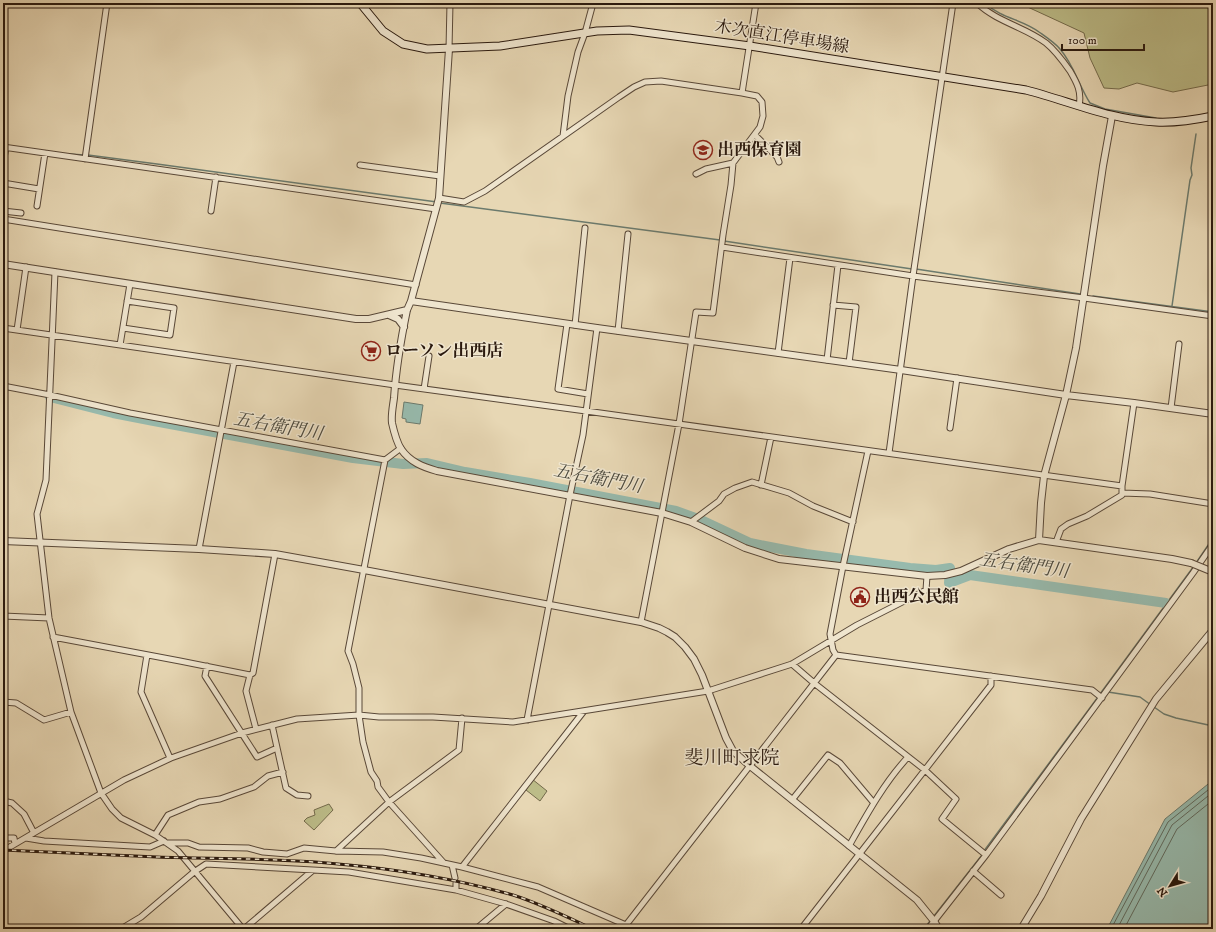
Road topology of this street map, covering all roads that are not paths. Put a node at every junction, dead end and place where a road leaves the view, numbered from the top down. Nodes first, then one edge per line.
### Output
1 (107, 3) edge
2 (450, 3) edge
3 (592, 3) edge
4 (756, 3) edge
5 (953, 3) edge
6 (977, 3) edge
7 (362, 4) edge
8 (585, 33) junction
9 (750, 46) junction
10 (449, 49) junction
11 (942, 76) junction
12 (742, 93) junction
13 (1079, 106) junction
14 (1112, 116) junction
15 (1213, 116) edge
16 (755, 135) junction
17 (563, 136) junction
18 (4, 147) edge
19 (45, 153) junction
20 (85, 158) junction
21 (779, 162) dead end
22 (733, 163) junction
23 (3, 164) edge
24 (360, 165) dead end
25 (696, 174) dead end
26 (440, 176) junction
27 (216, 177) junction
28 (3, 183) edge
29 (39, 189) junction
30 (439, 198) junction
31 (37, 206) dead end
32 (436, 209) junction
33 (3, 211) edge
34 (211, 211) dead end
35 (21, 213) dead end
36 (3, 219) edge
37 (585, 228) dead end
38 (628, 234) dead end
39 (722, 247) junction
40 (790, 258) junction
41 (3, 264) edge
42 (838, 265) junction
43 (26, 267) junction
44 (55, 272) junction
45 (913, 276) junction
46 (130, 284) junction
47 (416, 284) junction
48 (1084, 298) junction
49 (127, 301) junction
50 (411, 301) junction
51 (833, 305) junction
52 (407, 310) junction
53 (389, 314) junction
54 (1213, 316) edge
55 (567, 324) junction
56 (575, 325) junction
57 (404, 327) junction
58 (3, 328) edge
59 (123, 328) junction
60 (597, 328) junction
61 (17, 330) junction
62 (618, 331) junction
63 (53, 336) junction
64 (692, 341) junction
65 (1179, 344) dead end
66 (120, 345) junction
67 (778, 353) junction
68 (429, 356) dead end
69 (827, 360) junction
70 (234, 362) junction
71 (849, 363) junction
72 (901, 370) junction
73 (957, 378) junction
74 (395, 385) junction
75 (3, 386) edge
76 (424, 389) junction
77 (588, 394) junction
78 (50, 395) junction
79 (1066, 395) junction
80 (1134, 402) junction
81 (1171, 408) junction
82 (586, 411) junction
83 (1213, 414) edge
84 (679, 424) junction
85 (950, 428) dead end
86 (222, 430) junction
87 (771, 437) junction
88 (401, 448) junction
89 (868, 451) junction
90 (889, 453) junction
91 (385, 460) junction
92 (1044, 476) junction
93 (761, 485) junction
94 (1122, 486) junction
95 (1122, 493) junction
96 (570, 495) junction
97 (1213, 504) edge
98 (662, 513) junction
99 (691, 522) junction
100 (853, 522) junction
101 (1039, 540) junction
102 (3, 541) edge
103 (40, 542) junction
104 (1056, 542) junction
105 (1213, 544) edge
106 (199, 549) junction
107 (275, 554) junction
108 (843, 566) junction
109 (364, 570) junction
110 (1213, 572) edge
111 (927, 576) junction
112 (549, 604) junction
113 (3, 616) edge
114 (49, 618) junction
115 (641, 622) junction
116 (1213, 630) edge
117 (53, 638) junction
118 (831, 641) junction
119 (836, 654) junction
120 (147, 655) junction
121 (792, 664) junction
122 (207, 666) junction
123 (250, 675) junction
124 (991, 676) junction
125 (814, 683) junction
126 (708, 691) junction
127 (1102, 698) junction
128 (3, 702) edge
129 (584, 711) junction
130 (71, 712) junction
131 (360, 715) junction
132 (462, 718) junction
133 (527, 720) junction
134 (272, 725) junction
135 (256, 729) junction
136 (242, 732) junction
137 (277, 748) junction
138 (908, 757) junction
139 (170, 758) junction
140 (750, 766) junction
141 (925, 770) junction
142 (283, 772) junction
143 (101, 793) junction
144 (308, 796) dead end
145 (792, 800) junction
146 (3, 802) edge
147 (389, 802) junction
148 (873, 802) junction
149 (34, 833) junction
150 (155, 835) junction
151 (3, 838) edge
152 (26, 838) junction
153 (166, 842) junction
154 (15, 844) junction
155 (849, 846) junction
156 (3, 851) edge
157 (336, 851) junction
158 (859, 855) junction
159 (986, 855) junction
160 (444, 863) junction
161 (452, 865) junction
162 (462, 867) junction
163 (312, 871) junction
164 (973, 871) junction
165 (194, 872) junction
166 (456, 890) junction
167 (1001, 895) dead end
168 (506, 904) junction
169 (934, 921) junction
170 (626, 924) junction
171 (121, 929) edge
172 (244, 929) edge
173 (476, 929) edge
174 (570, 929) edge
175 (634, 929) edge
176 (801, 929) edge
177 (928, 929) edge
178 (939, 929) edge
179 (1021, 929) edge

1 - 20 street
2 - 10 street
3 - 8 street
4 - 9 street
5 - 11 street
6 - 13 street
7 - 10 main road, 木次直江停車場線
8 - 9 main road, 木次直江停車場線
8 - 10 main road, 木次直江停車場線
8 - 17 street
9 - 11 main road, 木次直江停車場線
9 - 12 street
10 - 26 street
11 - 13 main road, 木次直江停車場線
11 - 45 street
12 - 16 street
12 - 17 street
13 - 14 main road, 木次直江停車場線
14 - 15 main road, 木次直江停車場線
14 - 48 street
16 - 21 street
16 - 22 street
17 - 30 street
18 - 19 street
18 - 23 street
19 - 20 street
19 - 29 street
20 - 27 street
22 - 25 street
22 - 39 street
24 - 26 street
26 - 30 street
27 - 32 street
27 - 34 street
28 - 29 street
29 - 31 street
30 - 32 street
32 - 47 street
33 - 35 street
36 - 47 street
37 - 56 street
38 - 62 street
39 - 40 street
39 - 64 street
40 - 42 street
40 - 67 street
41 - 43 street
42 - 45 street
42 - 51 street
43 - 44 street
43 - 61 street
44 - 46 street
44 - 63 street
45 - 48 street
45 - 72 street
46 - 49 street
46 - 53 street
47 - 50 street
48 - 54 street
48 - 79 street
49 - 59 street
49 - 59 street
50 - 52 street
50 - 55 street
51 - 69 street
51 - 71 street
52 - 53 street
52 - 57 street
53 - 57 street
55 - 56 street
55 - 77 street
56 - 60 street
57 - 74 street
58 - 61 street
59 - 66 street
60 - 62 street
60 - 77 street
61 - 63 street
62 - 64 street
63 - 66 street
63 - 78 street
64 - 67 street
64 - 84 street
65 - 81 street
66 - 70 street
67 - 69 street
68 - 76 street
69 - 71 street
70 - 74 street
70 - 86 street
71 - 72 street
72 - 73 street
72 - 90 street
73 - 79 street
73 - 85 street
74 - 76 street
74 - 88 street
75 - 78 street
76 - 82 street
77 - 82 street
78 - 86 street
78 - 103 street
79 - 80 street
79 - 92 street
80 - 81 street
80 - 94 street
81 - 83 street
82 - 84 street
82 - 96 street
84 - 87 street
84 - 98 street
86 - 91 street
86 - 106 street
87 - 89 street
87 - 93 street
88 - 91 street
88 - 96 street
89 - 90 street
89 - 100 street
90 - 92 street
91 - 109 street
92 - 94 street
92 - 101 street
93 - 99 street
93 - 100 street
94 - 95 street
95 - 97 street
95 - 104 street
96 - 98 street
96 - 112 street
98 - 99 street
98 - 115 street
99 - 108 street
100 - 108 street
101 - 104 street
101 - 111 street
102 - 103 street
103 - 106 street
103 - 114 street
104 - 110 street, bridge
105 - 127 street
106 - 107 street
107 - 109 street
107 - 123 street
108 - 111 street
108 - 118 street
109 - 112 street
109 - 131 street
111 - 118 street
112 - 115 street
112 - 133 street
113 - 114 street
114 - 117 street
115 - 126 street
116 - 179 street
117 - 120 street
117 - 130 street
118 - 119 street
118 - 121 street
119 - 124 street
119 - 125 street
120 - 122 street
120 - 139 street
121 - 125 street
121 - 126 street
122 - 123 street
122 - 136 street
123 - 135 street
124 - 127 street
124 - 141 street
125 - 138 street
125 - 140 street
126 - 129 street
126 - 140 street
127 - 159 street
128 - 130 street
129 - 133 street
129 - 162 street
130 - 143 street
131 - 132 street
131 - 134 street
131 - 147 street
132 - 133 street
132 - 147 street
134 - 135 street
134 - 137 street
135 - 136 street
136 - 137 street
136 - 139 street
137 - 142 street
138 - 141 street
138 - 148 street
139 - 143 street
140 - 145 street
140 - 170 street
141 - 158 street
141 - 159 street
142 - 144 street
142 - 150 street
143 - 149 street
143 - 150 street
145 - 148 street
145 - 155 street
146 - 149 street
147 - 157 street
147 - 160 street
148 - 155 street
149 - 152 street
150 - 153 street
151 - 154 street
152 - 153 street
152 - 154 street
153 - 157 street
153 - 165 street
154 - 156 street
155 - 158 street
157 - 160 street
158 - 169 street
158 - 176 street
159 - 164 street
160 - 161 street
161 - 162 street
161 - 166 street
162 - 170 street
163 - 165 street
163 - 166 street
163 - 172 street
164 - 167 street
164 - 169 street
165 - 171 street
165 - 172 street
166 - 168 street
168 - 173 street
168 - 174 street
169 - 177 street
169 - 178 street
170 - 175 street

